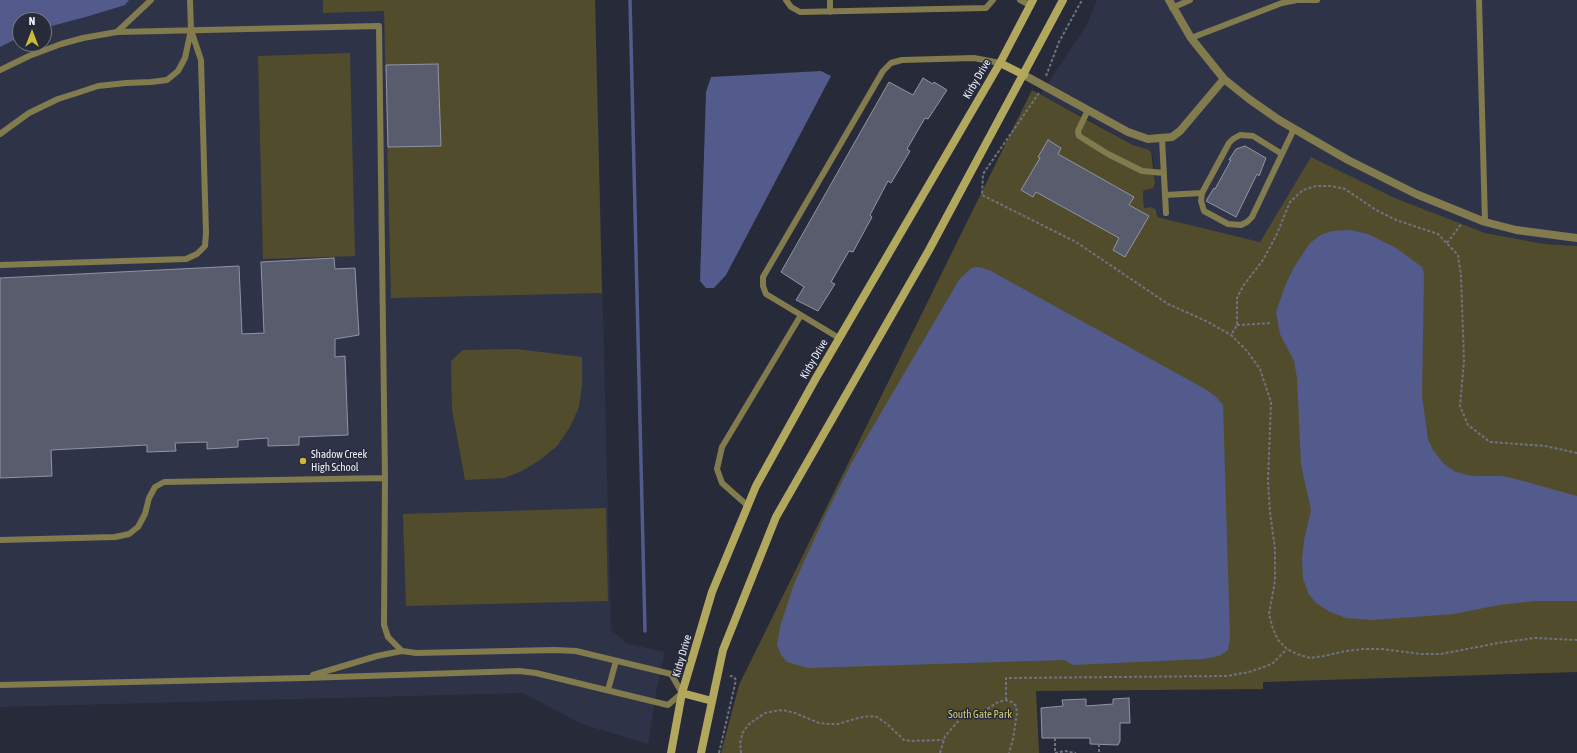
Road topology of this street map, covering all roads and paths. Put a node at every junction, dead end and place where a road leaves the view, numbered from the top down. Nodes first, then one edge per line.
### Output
1 (151, 0) edge
2 (190, 0) edge
3 (786, 0) edge
4 (830, 0) edge
5 (993, 0) edge
6 (1020, 0) edge
7 (1063, 0) edge
8 (1082, 0) edge
9 (1190, 0) edge
10 (1317, 0) edge
11 (1479, 0) edge
12 (1032, 2) edge
13 (1170, 4) edge
14 (830, 12) junction
15 (191, 30) junction
16 (117, 32) junction
17 (1191, 38) junction
18 (1000, 62) junction
19 (0, 70) edge
20 (1024, 75) junction
21 (1224, 79) junction
22 (1042, 84) junction
23 (1088, 110) junction
24 (1294, 129) junction
25 (0, 134) edge
26 (1162, 139) junction
27 (1282, 154) junction
28 (1164, 173) junction
29 (1202, 193) junction
30 (1165, 195) junction
31 (1166, 213) dead end
32 (1467, 215) junction
33 (1485, 222) junction
34 (1577, 238) edge
35 (1447, 243) junction
36 (0, 265) edge
37 (800, 315) junction
38 (1272, 323) dead end
39 (1237, 325) junction
40 (1231, 335) junction
41 (839, 338) junction
42 (1577, 453) edge
43 (385, 478) junction
44 (748, 506) junction
45 (0, 540) edge
46 (1577, 640) edge
47 (1287, 649) junction
48 (402, 651) junction
49 (616, 660) junction
50 (728, 674) dead end
51 (305, 678) junction
52 (0, 685) edge
53 (608, 690) junction
54 (682, 693) junction
55 (1006, 700) junction
56 (712, 701) junction
57 (1055, 738) dead end
58 (943, 740) junction
59 (1099, 744) dead end
60 (671, 753) edge
61 (701, 753) edge
62 (719, 753) edge
63 (741, 753) edge
64 (940, 753) edge
65 (1008, 753) edge
66 (1055, 753) edge
67 (1076, 753) edge
68 (1099, 753) edge

1 - 16 lane
2 - 15 lane
3 - 14 lane
4 - 14 lane
5 - 14 lane
6 - 12 lane
7 - 20 main road
8 - 22 path
9 - 13 lane
10 - 17 lane
11 - 33 lane
12 - 18 main road, Kirby Drive
13 - 17 street
15 - 16 lane
15 - 25 lane
15 - 36 lane
15 - 43 lane
16 - 19 lane
17 - 21 street
18 - 20 main road
18 - 37 lane
18 - 41 main road, Kirby Drive
20 - 22 street
20 - 56 main road
21 - 24 street
21 - 26 street
22 - 23 street
22 - 40 path
23 - 26 street
23 - 28 lane
24 - 27 lane
24 - 32 street
26 - 28 lane
27 - 29 lane
27 - 29 lane
28 - 30 lane
29 - 30 lane
30 - 31 lane
32 - 33 street
32 - 35 path
33 - 34 street
35 - 39 path
35 - 42 path
37 - 41 lane
37 - 44 lane
38 - 39 path
39 - 40 path
40 - 47 path
41 - 44 main road, Kirby Drive
43 - 45 lane
43 - 48 lane
44 - 54 main road, Kirby Drive
46 - 47 path
47 - 55 path
48 - 49 lane
48 - 51 lane
49 - 53 lane
49 - 54 lane
50 - 62 path
51 - 52 lane
51 - 53 lane
53 - 54 lane
54 - 56 main road
54 - 60 main road, Kirby Drive
55 - 58 path
55 - 65 path
56 - 61 main road
57 - 66 path
58 - 63 path
58 - 64 path
59 - 68 path
66 - 67 path

